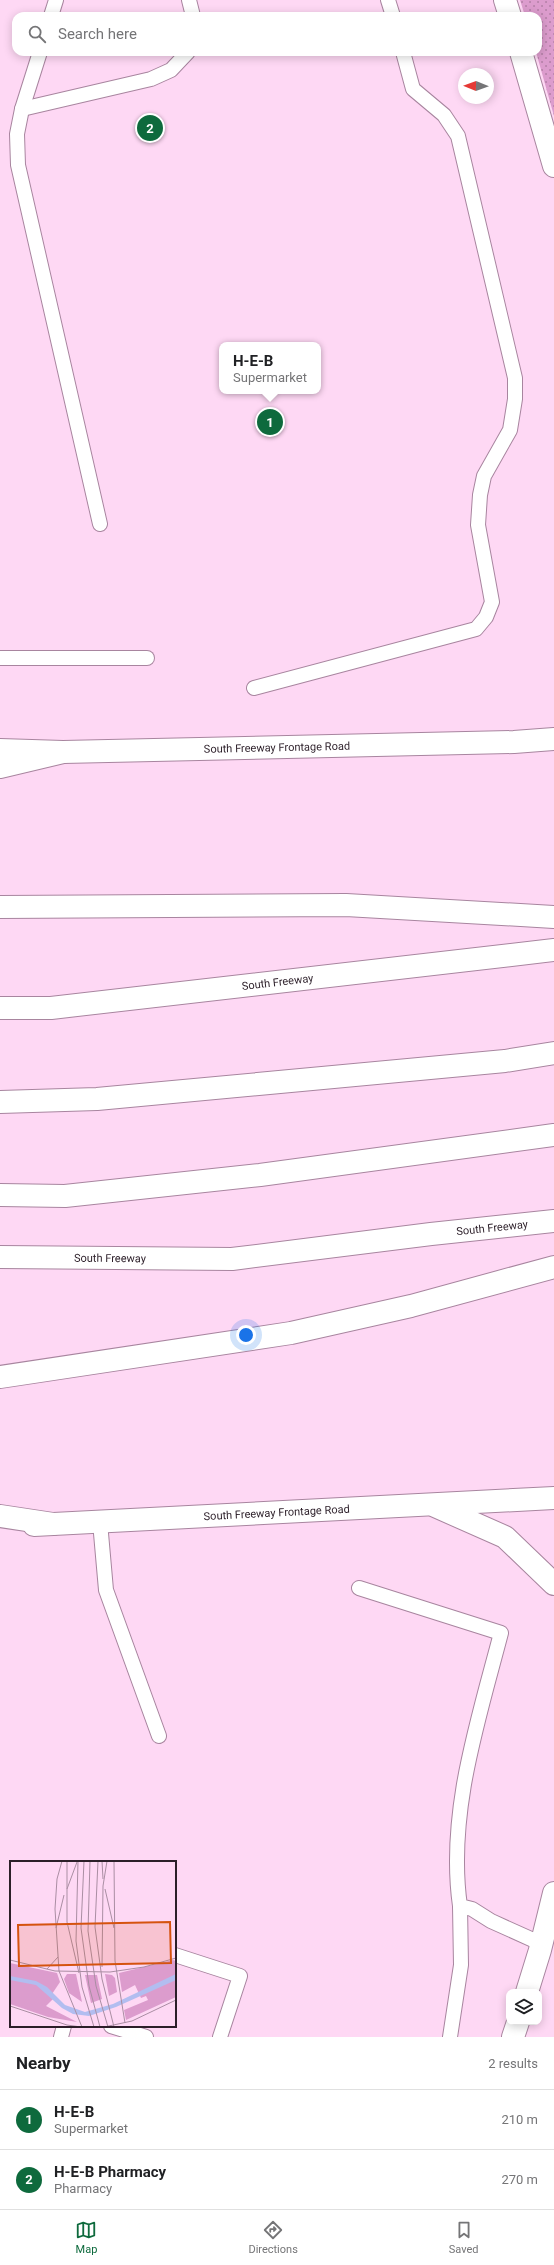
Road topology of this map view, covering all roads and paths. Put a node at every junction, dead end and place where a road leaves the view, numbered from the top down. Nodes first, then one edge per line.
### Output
1 (56, 0) edge
2 (189, 0) edge
3 (388, 0) edge
4 (505, 0) edge
5 (52, 12) edge
6 (192, 12) edge
7 (392, 12) edge
8 (509, 12) edge
9 (39, 56) edge
10 (184, 56) edge
11 (404, 56) edge
12 (522, 56) edge
13 (22, 109) junction
14 (554, 166) edge
15 (100, 524) dead end
16 (0, 658) edge
17 (147, 658) dead end
18 (254, 688) dead end
19 (554, 739) edge
20 (0, 750) edge
21 (63, 752) junction
22 (0, 767) edge
23 (0, 906) edge
24 (554, 916) edge
25 (554, 950) edge
26 (0, 1008) edge
27 (554, 1053) edge
28 (0, 1102) edge
29 (554, 1135) edge
30 (0, 1195) edge
31 (554, 1221) edge
32 (0, 1257) edge
33 (554, 1268) edge
34 (0, 1377) edge
35 (554, 1498) edge
36 (431, 1504) junction
37 (0, 1516) edge
38 (100, 1522) junction
39 (53, 1524) junction
40 (0, 1526) edge
41 (554, 1584) edge
42 (359, 1588) dead end
43 (159, 1736) dead end
44 (554, 1893) edge
45 (460, 1906) junction
46 (542, 1944) junction
47 (176, 1955) edge
48 (528, 1989) edge
49 (517, 2025) edge
50 (64, 2027) edge
51 (114, 2027) edge
52 (61, 2037) edge
53 (146, 2037) edge
54 (220, 2037) edge
55 (450, 2037) edge
56 (513, 2037) edge

1 - 5 lane
2 - 6 lane
3 - 7 lane
4 - 8 main road
9 - 13 lane
10 - 13 lane
11 - 18 lane
12 - 14 main road
13 - 15 lane
16 - 17 lane
19 - 21 main road, South Freeway Frontage Road
20 - 21 main road, South Freeway Frontage Road
21 - 22 main road
23 - 24 main road
25 - 26 main road, South Freeway
27 - 28 main road
29 - 30 main road
31 - 32 main road, South Freeway
33 - 34 main road
35 - 36 main road, South Freeway Frontage Road
36 - 38 main road, South Freeway Frontage Road
36 - 41 main road
37 - 39 main road
38 - 39 main road, South Freeway Frontage Road
38 - 43 lane
39 - 40 main road, South Freeway Frontage Road
42 - 45 lane
44 - 46 main road
45 - 46 lane
45 - 55 lane
46 - 48 main road
47 - 54 lane
49 - 56 main road
50 - 52 lane
51 - 53 lane

